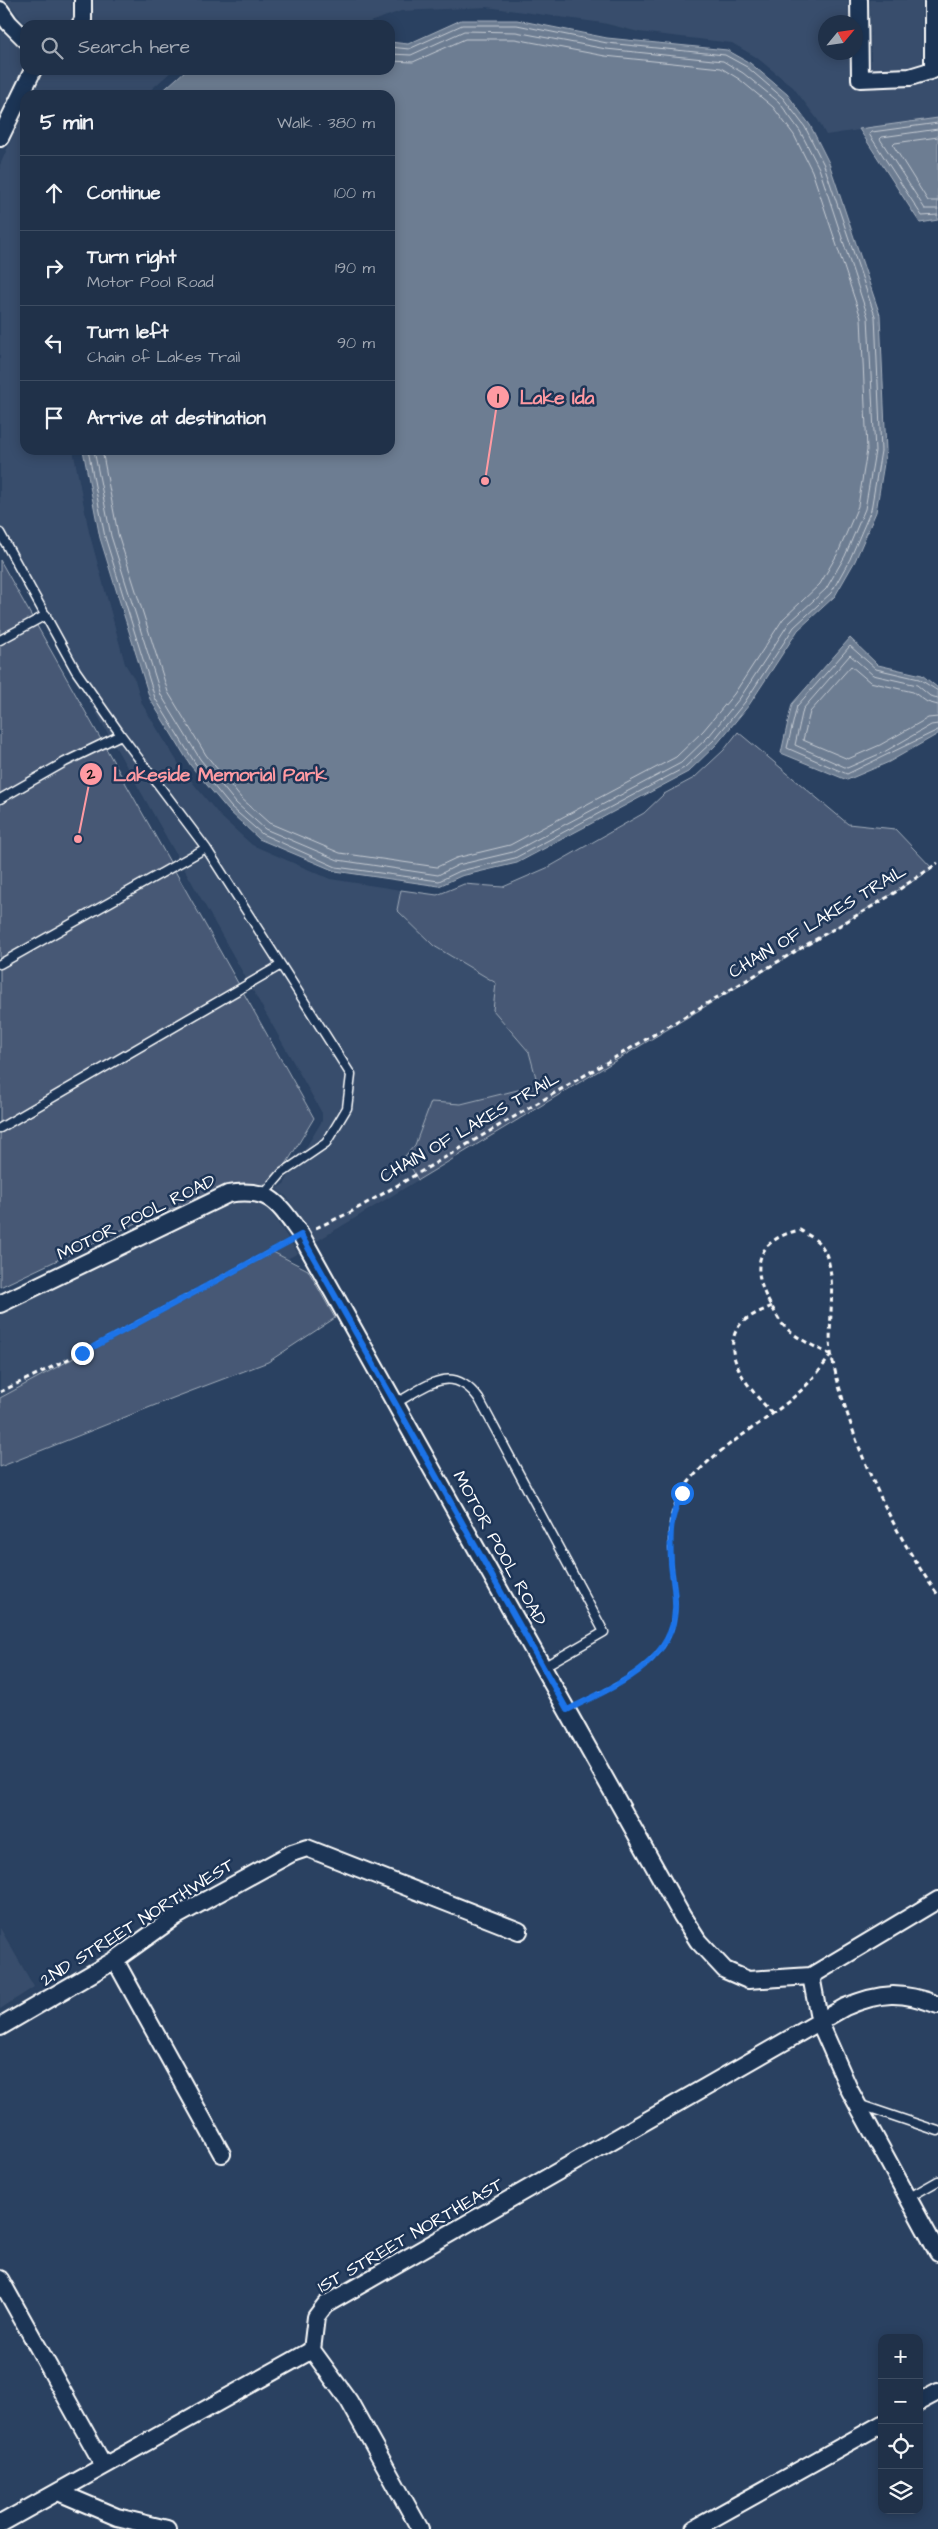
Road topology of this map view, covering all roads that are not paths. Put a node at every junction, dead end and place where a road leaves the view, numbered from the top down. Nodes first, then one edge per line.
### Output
1 (83, 0) edge
2 (859, 0) edge
3 (932, 0) edge
4 (0, 10) edge
5 (83, 20) edge
6 (20, 34) edge
7 (31, 75) edge
8 (23, 90) edge
9 (20, 97) edge
10 (0, 138) edge
11 (0, 533) edge
12 (46, 615) junction
13 (0, 640) edge
14 (121, 735) junction
15 (0, 799) edge
16 (206, 848) junction
17 (0, 964) edge
18 (281, 964) junction
19 (0, 1118) edge
20 (2, 1126) edge
21 (264, 1194) junction
22 (0, 1304) edge
23 (396, 1403) junction
24 (543, 1667) junction
25 (938, 1900) edge
26 (519, 1931) dead end
27 (115, 1960) junction
28 (811, 1976) junction
29 (938, 2005) edge
30 (820, 2023) junction
31 (0, 2027) edge
32 (856, 2103) junction
33 (938, 2131) edge
34 (222, 2154) dead end
35 (938, 2181) edge
36 (908, 2198) junction
37 (938, 2254) edge
38 (0, 2279) edge
39 (312, 2350) junction
40 (938, 2392) edge
41 (923, 2400) edge
42 (878, 2426) edge
43 (104, 2466) junction
44 (58, 2492) junction
45 (0, 2524) edge
46 (168, 2529) edge
47 (420, 2529) edge
48 (694, 2529) edge

1 - 5 street
2 - 3 street
4 - 6 street
7 - 8 street
9 - 10 street
11 - 12 lane
12 - 13 lane
12 - 14 lane
14 - 15 lane
14 - 16 lane
16 - 17 lane
16 - 18 lane
18 - 20 lane
18 - 21 lane
19 - 20 lane
21 - 22 street, MOTOR POOL ROAD
21 - 23 street, MOTOR POOL ROAD
23 - 24 street, MOTOR POOL ROAD
23 - 24 lane
24 - 28 street, MOTOR POOL ROAD
25 - 28 street, MOTOR POOL ROAD
26 - 27 street, 2ND STREET NORTHWEST
27 - 31 street, 2ND STREET NORTHWEST
27 - 34 street
28 - 30 street
29 - 30 street, 1ST STREET NORTHEAST
30 - 32 street
30 - 39 street, 1ST STREET NORTHEAST
32 - 33 lane
32 - 36 street
35 - 36 lane
36 - 37 street
38 - 43 street
39 - 43 street
39 - 47 street
40 - 41 street
42 - 48 street
43 - 44 street
44 - 45 street
44 - 46 street

